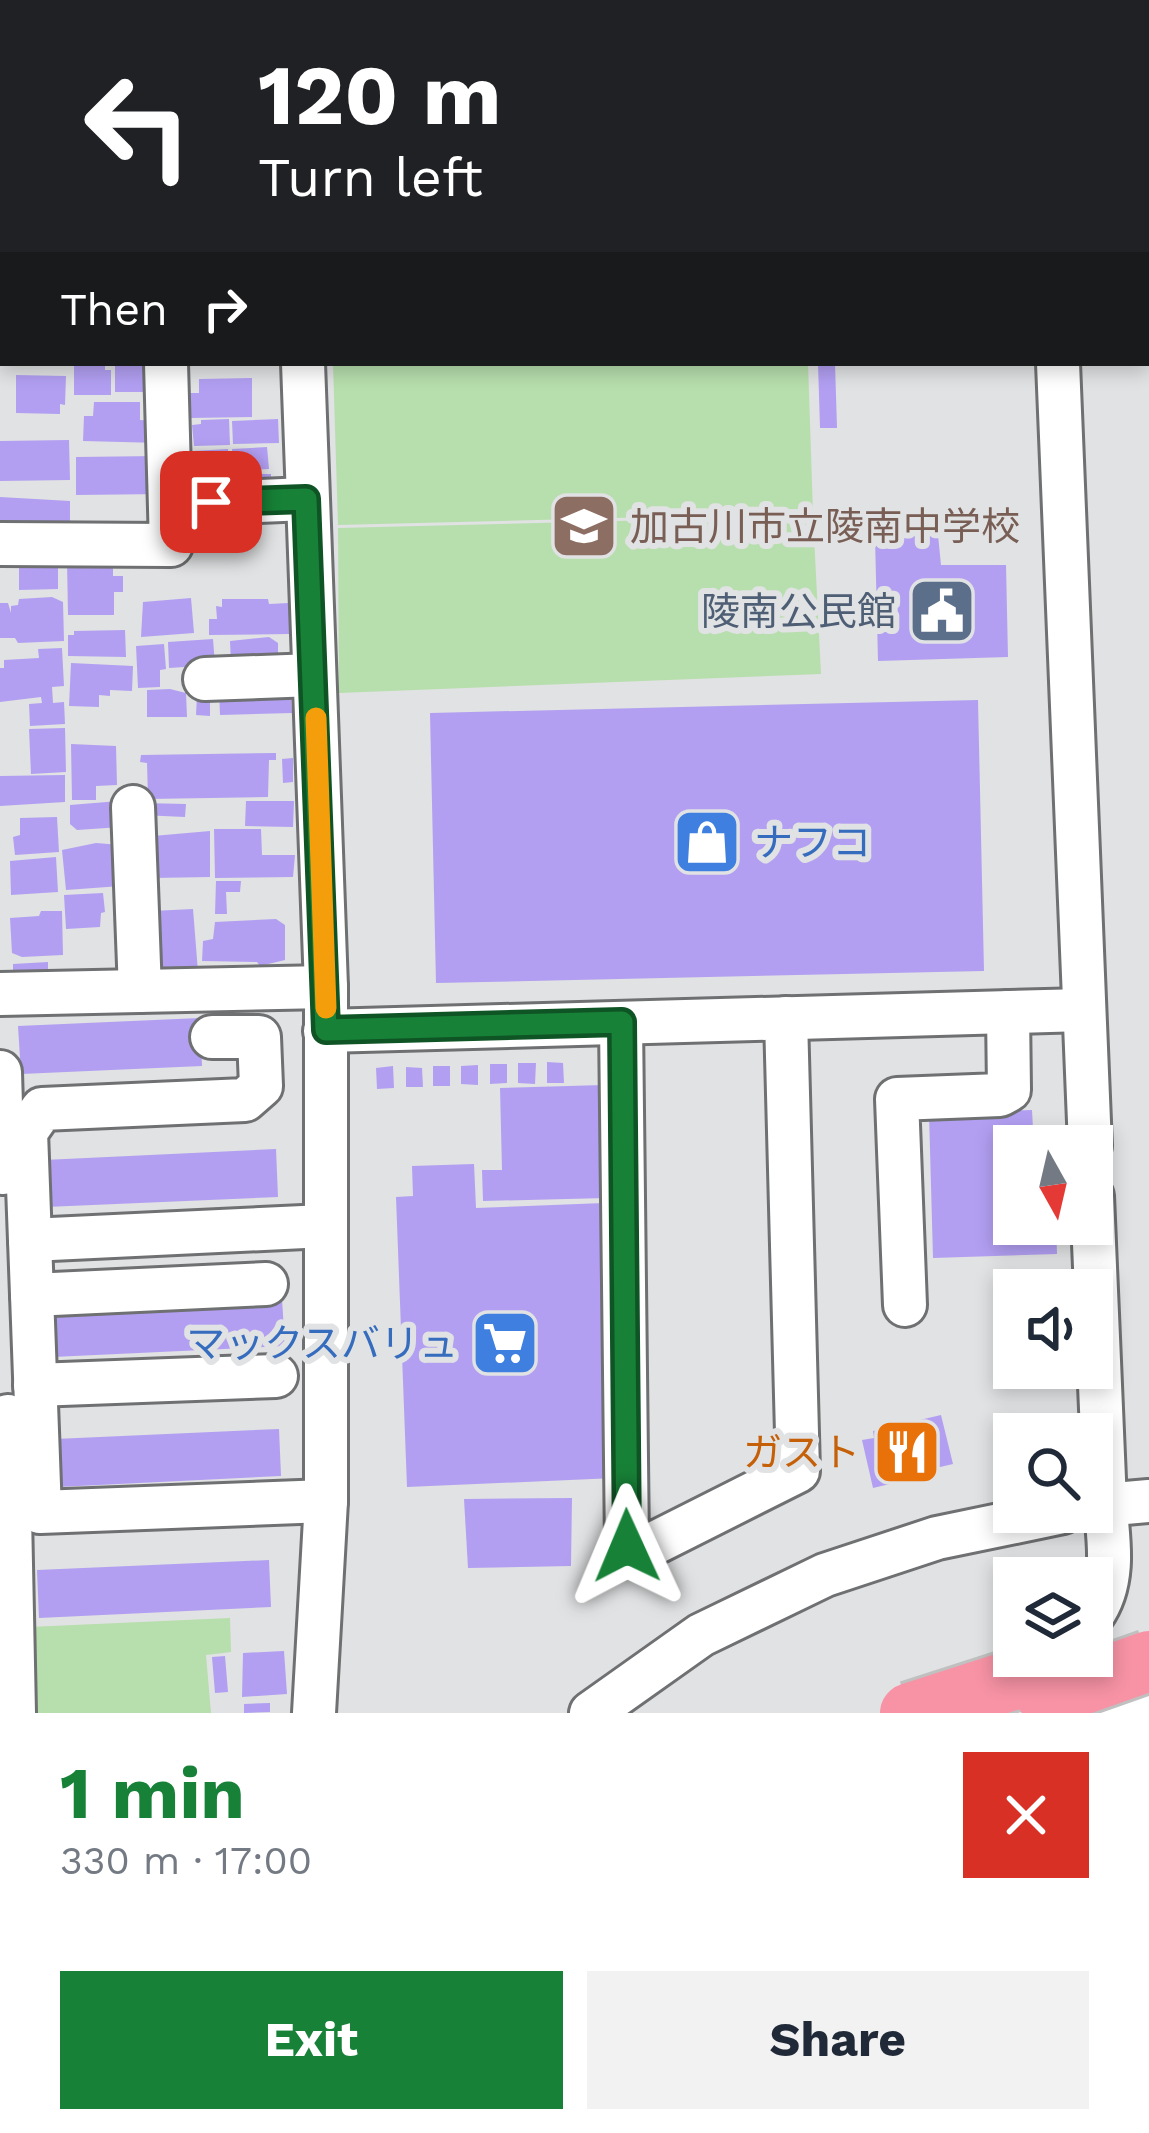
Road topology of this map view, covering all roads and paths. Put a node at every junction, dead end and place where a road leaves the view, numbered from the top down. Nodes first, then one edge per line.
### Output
1 (166, 366) edge
2 (303, 366) edge
3 (1058, 366) edge
4 (306, 499) junction
5 (170, 505) junction
6 (0, 544) edge
7 (314, 675) junction
8 (205, 679) dead end
9 (133, 807) dead end
10 (326, 987) junction
11 (140, 991) junction
12 (0, 994) edge
13 (1084, 1010) junction
14 (1008, 1012) junction
15 (786, 1018) junction
16 (622, 1022) junction
17 (326, 1030) junction
18 (212, 1037) dead end
19 (0, 1072) edge
20 (1089, 1125) edge
21 (325, 1226) junction
22 (1093, 1245) edge
23 (12, 1248) edge
24 (266, 1285) dead end
25 (32, 1295) junction
26 (905, 1305) dead end
27 (276, 1376) dead end
28 (14, 1398) edge
29 (1096, 1413) edge
30 (326, 1501) junction
31 (1149, 1501) edge
32 (1113, 1504) edge
33 (993, 1527) edge
34 (1149, 1661) edge
35 (1022, 1677) edge
36 (1068, 1677) edge
37 (1149, 1703) edge
38 (9, 1707) edge
39 (314, 1713) edge
40 (591, 1713) edge
41 (910, 1713) edge
42 (997, 1713) edge
43 (1061, 1713) edge
44 (1120, 1713) edge

1 - 5 street
2 - 4 street
3 - 13 street
4 - 5 street
4 - 7 street
5 - 6 street
7 - 8 street
7 - 10 street
9 - 11 street
10 - 11 street
10 - 17 street
11 - 12 street
13 - 14 street
13 - 20 street
14 - 15 street
14 - 26 street
15 - 16 street
15 - 16 street
16 - 17 street
17 - 21 street
18 - 23 street
19 - 23 street
21 - 23 street
21 - 30 street
22 - 29 street
23 - 25 street
23 - 28 street
24 - 25 street
25 - 28 street
27 - 28 street
28 - 30 street
28 - 38 street
30 - 39 street
31 - 32 street
33 - 40 street
34 - 42 highway, bridge
35 - 41 highway, bridge
36 - 43 street
37 - 44 street

